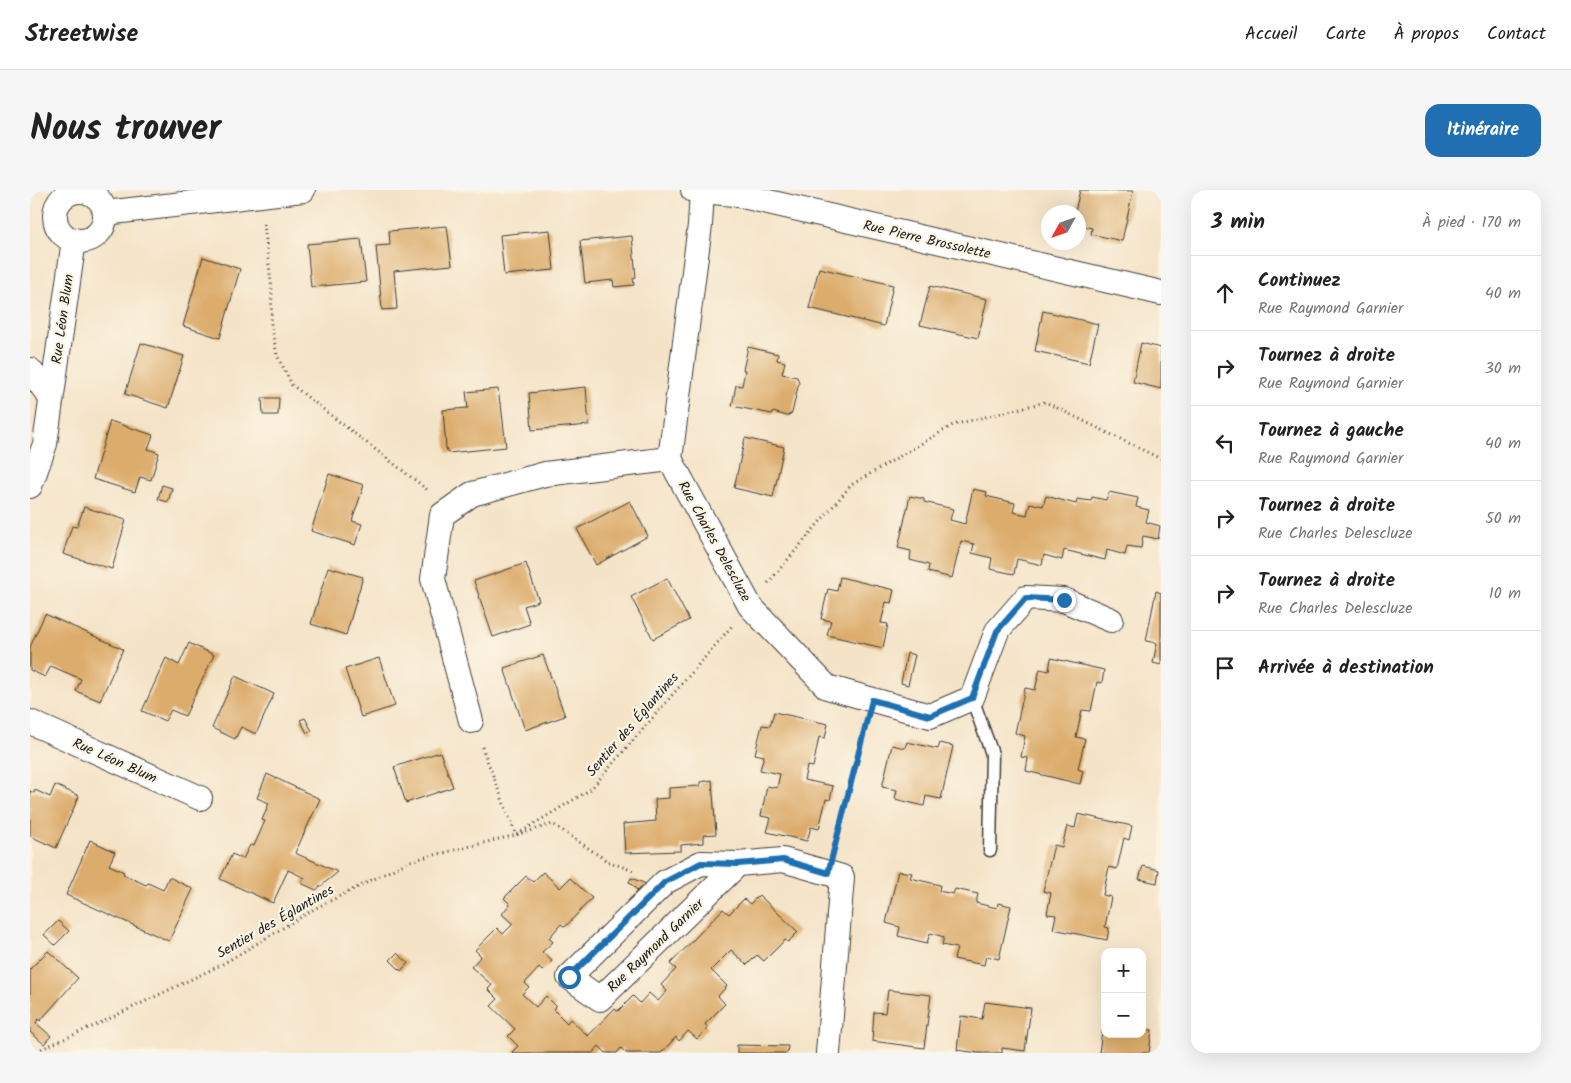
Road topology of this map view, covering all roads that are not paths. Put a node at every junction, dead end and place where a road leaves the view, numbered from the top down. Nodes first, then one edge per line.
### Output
1 (303, 190) edge
2 (698, 190) edge
3 (65, 193) edge
4 (105, 213) junction
5 (74, 240) junction
6 (1161, 293) edge
7 (30, 370) edge
8 (51, 398) junction
9 (670, 459) junction
10 (30, 486) edge
11 (1111, 620) dead end
12 (972, 698) junction
13 (471, 720) road end
14 (30, 722) edge
15 (200, 798) dead end
16 (990, 850) dead end
17 (738, 864) junction
18 (828, 1053) edge

1 - 4 street
2 - 6 street, Rue Pierre Brossolette
2 - 9 street
3 - 4 street
3 - 5 street
4 - 5 street
5 - 8 street, Rue Léon Blum
7 - 8 street, Rue Léon Blum
8 - 10 street, Rue Léon Blum
9 - 12 street, Rue Charles Delescluze
9 - 13 street
11 - 12 street
12 - 16 lane
14 - 15 street, Rue Léon Blum
17 - 17 street, Rue Raymond Garnier
17 - 18 street, Rue Raymond Garnier

